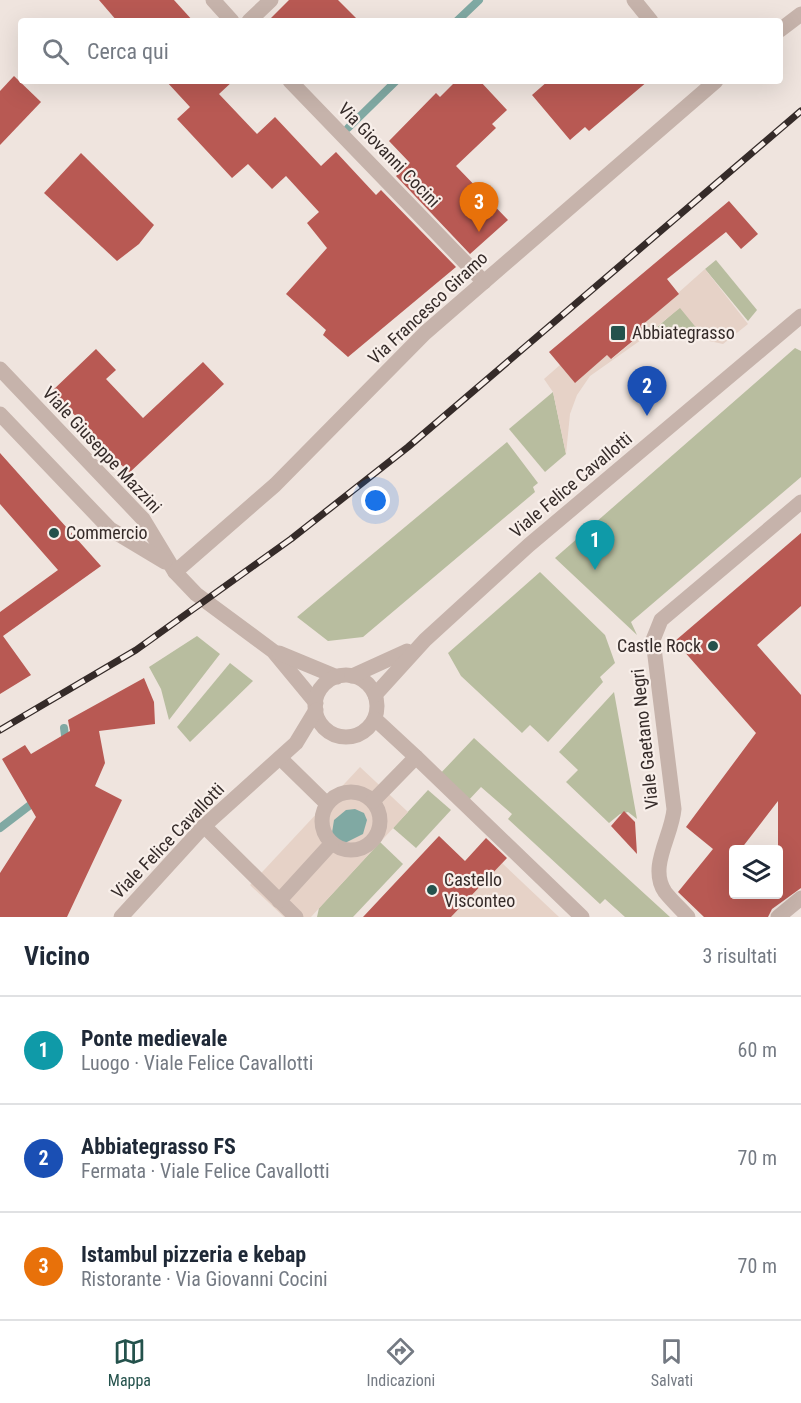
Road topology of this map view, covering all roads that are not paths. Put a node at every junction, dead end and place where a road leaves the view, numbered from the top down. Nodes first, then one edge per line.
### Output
1 (213, 0) edge
2 (271, 0) edge
3 (634, 0) edge
4 (801, 14) edge
5 (229, 18) edge
6 (252, 18) edge
7 (649, 18) edge
8 (783, 28) edge
9 (293, 84) edge
10 (707, 84) edge
11 (484, 282) junction
12 (801, 316) edge
13 (0, 369) edge
14 (0, 414) edge
15 (801, 502) edge
16 (171, 568) junction
17 (425, 640) junction
18 (273, 651) junction
19 (344, 676) junction
20 (375, 695) junction
21 (316, 707) junction
22 (375, 719) junction
23 (328, 731) junction
24 (296, 743) junction
25 (416, 757) junction
26 (280, 758) junction
27 (373, 801) junction
28 (326, 803) junction
29 (204, 826) junction
30 (331, 844) junction
31 (801, 898) edge
32 (279, 900) junction
33 (121, 917) edge
34 (296, 917) edge
35 (582, 917) edge
36 (688, 917) edge
37 (778, 917) edge

1 - 5 street
2 - 6 street
3 - 7 street
4 - 8 street
9 - 11 street, Via Giovanni Cocini
10 - 11 street, Via Francesco Giramo
11 - 16 street, Via Francesco Giramo
12 - 17 street, Viale Felice Cavallotti
13 - 16 street, Viale Giuseppe Mazzini
14 - 16 street, Viale Giuseppe Mazzini
15 - 36 street, Viale Gaetano Negri
16 - 18 street, Viale Giuseppe Mazzini
17 - 19 street, Viale Felice Cavallotti
17 - 20 street, Viale Felice Cavallotti
18 - 19 street, Viale Giuseppe Mazzini
18 - 21 street, Viale Giuseppe Mazzini
19 - 20 street
19 - 21 street
20 - 22 street
21 - 23 street
21 - 24 street, Viale Felice Cavallotti
22 - 23 street
22 - 25 street
23 - 24 street, Viale Felice Cavallotti
24 - 26 street, Viale Felice Cavallotti
25 - 27 street
25 - 35 street
26 - 28 street
26 - 29 street, Viale Felice Cavallotti
27 - 28 street
27 - 30 street
28 - 30 street
29 - 32 street
29 - 33 street, Viale Felice Cavallotti
30 - 32 street
31 - 37 street
32 - 34 street

